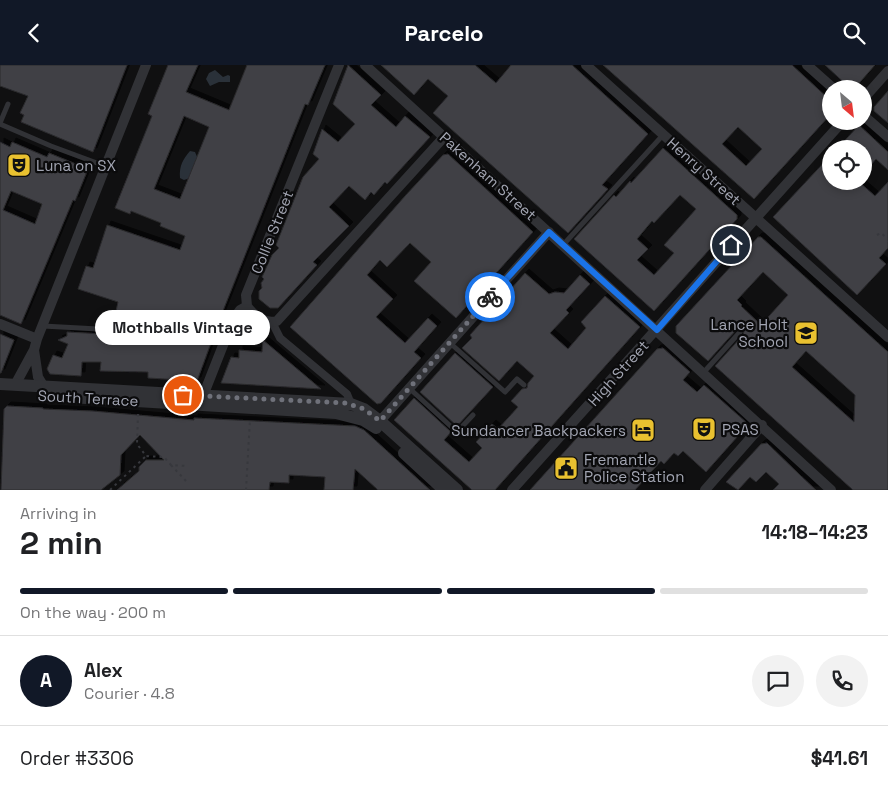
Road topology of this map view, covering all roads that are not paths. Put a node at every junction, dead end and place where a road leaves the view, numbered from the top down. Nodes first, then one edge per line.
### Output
1 (146, 65) edge
2 (338, 65) edge
3 (365, 65) edge
4 (586, 65) edge
5 (807, 65) edge
6 (888, 71) edge
7 (824, 80) edge
8 (872, 90) edge
9 (8, 105) dead end
10 (0, 123) edge
11 (872, 123) edge
12 (835, 130) edge
13 (664, 135) junction
14 (444, 137) junction
15 (888, 137) edge
16 (105, 166) junction
17 (756, 217) junction
18 (549, 232) junction
19 (563, 245) junction
20 (247, 306) junction
21 (272, 322) junction
22 (0, 324) edge
23 (42, 326) junction
24 (657, 330) junction
25 (740, 332) dead end
26 (227, 336) junction
27 (888, 337) edge
28 (37, 339) junction
29 (449, 342) junction
30 (34, 350) junction
31 (704, 372) junction
32 (0, 385) edge
33 (15, 385) junction
34 (524, 385) dead end
35 (44, 387) junction
36 (409, 388) junction
37 (0, 393) edge
38 (203, 396) junction
39 (351, 404) junction
40 (473, 415) dead end
41 (380, 421) junction
42 (762, 425) junction
43 (444, 490) edge
44 (457, 490) edge
45 (512, 490) edge
46 (705, 490) edge
47 (831, 490) edge

1 - 16 street
2 - 20 street, Collie Street
3 - 14 street, Pakenham Street
4 - 13 street, Henry Street
5 - 7 street
6 - 8 street
9 - 10 lane
10 - 16 lane
11 - 15 street
12 - 17 street, High Street
13 - 17 street, Henry Street
13 - 19 lane
14 - 18 street, Pakenham Street
14 - 21 street
16 - 23 street
17 - 24 street, High Street
17 - 27 street, Henry Street
18 - 19 street, Pakenham Street
18 - 29 street
19 - 24 street, Pakenham Street
20 - 21 street
20 - 26 street
21 - 39 street
22 - 28 street
23 - 26 lane
23 - 28 street
24 - 31 street, Pakenham Street
24 - 45 street, High Street
25 - 31 lane
26 - 38 street
28 - 30 street
29 - 34 lane
29 - 36 street
30 - 33 street
30 - 35 street
31 - 42 street, Pakenham Street
32 - 33 street, South Terrace
33 - 35 street, South Terrace
35 - 38 street, South Terrace
36 - 40 lane
36 - 41 street
37 - 43 street, South Terrace
38 - 39 street, South Terrace
39 - 41 street
41 - 44 street
42 - 46 street
42 - 47 street, Pakenham Street

